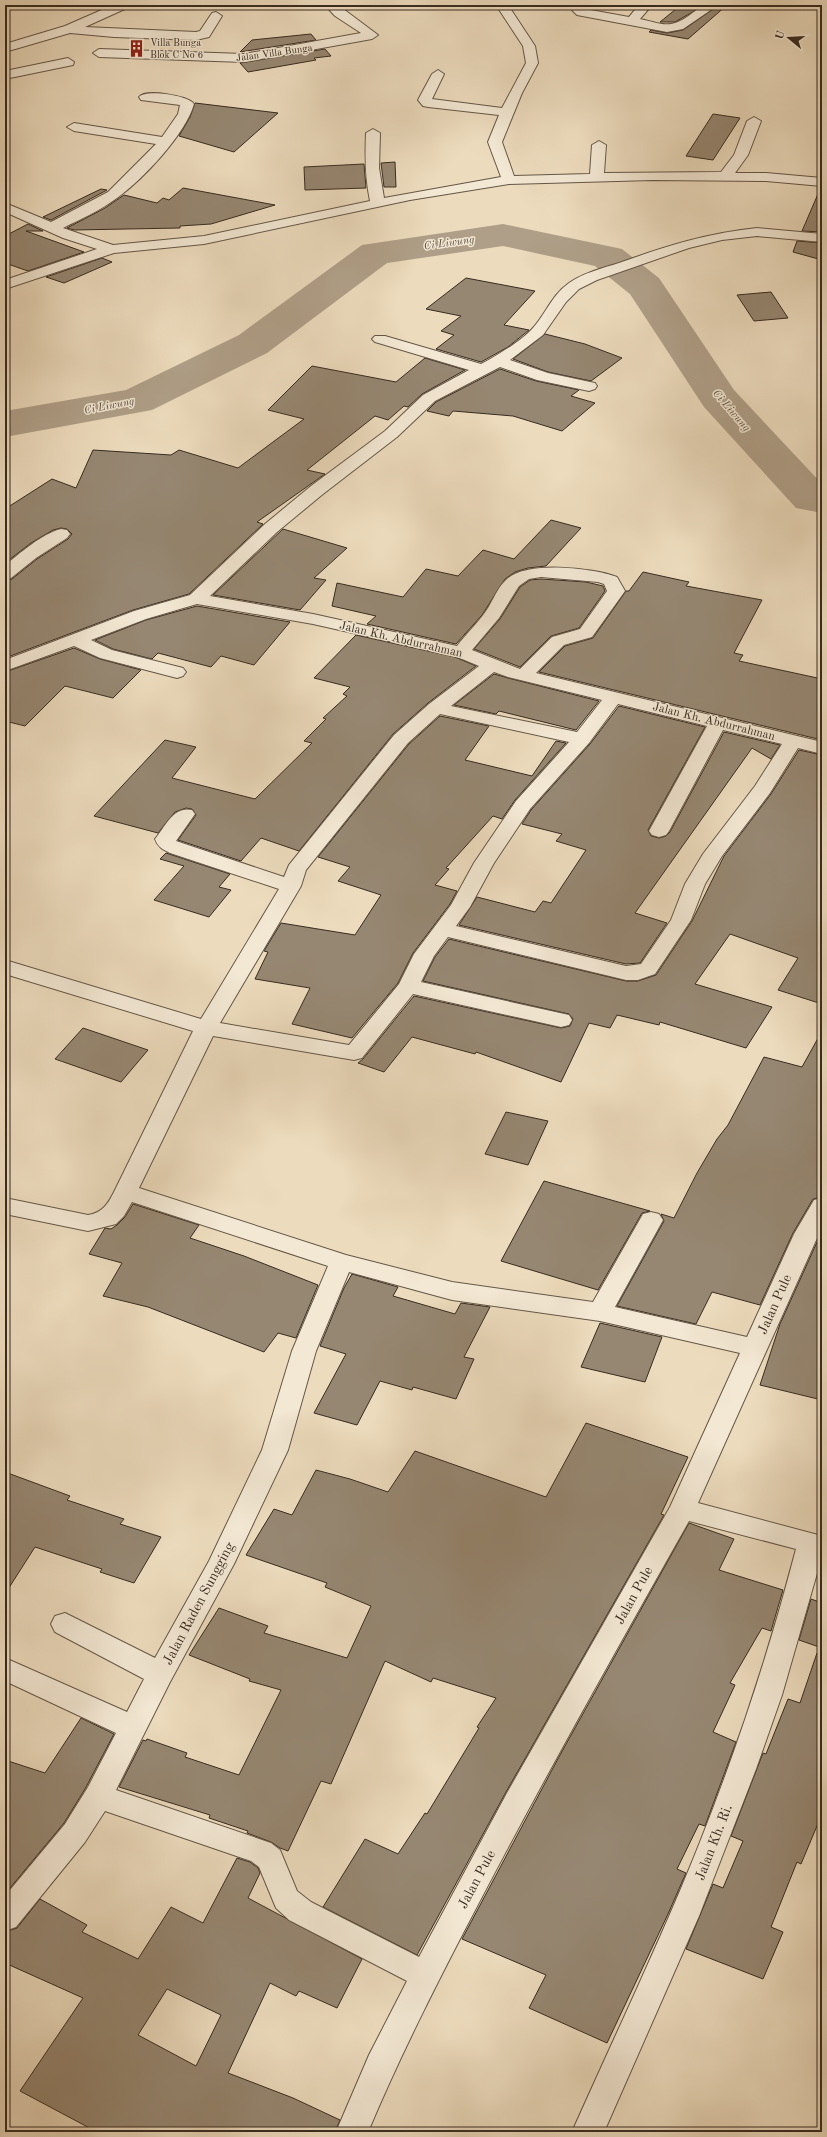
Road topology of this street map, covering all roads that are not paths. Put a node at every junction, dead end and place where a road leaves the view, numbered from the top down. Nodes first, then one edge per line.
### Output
1 (123, 5) edge
2 (331, 5) edge
3 (502, 5) edge
4 (573, 5) edge
5 (646, 5) edge
6 (712, 5) edge
7 (216, 16) dead end
8 (631, 22) junction
9 (69, 29) junction
10 (5, 48) edge
11 (99, 53) dead end
12 (68, 62) dead end
13 (438, 74) dead end
14 (5, 75) edge
15 (146, 97) dead end
16 (507, 112) junction
17 (754, 121) dead end
18 (74, 127) dead end
19 (373, 133) dead end
20 (166, 142) junction
21 (599, 145) dead end
22 (597, 176) junction
23 (725, 177) junction
24 (509, 180) junction
25 (822, 182) edge
26 (378, 203) junction
27 (5, 207) edge
28 (51, 228) junction
29 (822, 238) edge
30 (112, 249) junction
31 (5, 285) edge
32 (380, 339) dead end
33 (499, 361) junction
34 (481, 369) junction
35 (589, 386) dead end
36 (60, 534) dead end
37 (5, 574) edge
38 (196, 599) junction
39 (76, 640) junction
40 (461, 652) junction
41 (491, 665) junction
42 (5, 666) edge
43 (178, 672) dead end
44 (524, 675) junction
45 (614, 697) junction
46 (436, 708) junction
47 (718, 722) junction
48 (582, 739) junction
49 (794, 740) junction
50 (822, 748) edge
51 (185, 814) dead end
52 (659, 832) dead end
53 (291, 886) junction
54 (443, 929) junction
55 (5, 967) edge
56 (408, 986) junction
57 (561, 1020) dead end
58 (206, 1028) junction
59 (126, 1192) junction
60 (5, 1206) edge
61 (822, 1206) edge
62 (651, 1220) dead end
63 (342, 1262) junction
64 (600, 1312) junction
65 (754, 1348) junction
66 (682, 1509) junction
67 (816, 1544) edge
68 (65, 1624) dead end
69 (5, 1669) edge
70 (160, 1674) junction
71 (133, 1728) junction
72 (98, 1796) junction
73 (5, 1918) edge
74 (425, 1975) junction
75 (352, 2132) edge
76 (588, 2132) edge

1 - 9 street
2 - 11 street, Jalan Villa Bunga
3 - 16 street
4 - 8 street
5 - 8 street
6 - 8 street
7 - 9 street
9 - 10 street
12 - 14 street
13 - 16 street
15 - 20 street
16 - 24 street
17 - 23 street
18 - 20 street
19 - 26 street
20 - 28 street
21 - 22 street
22 - 23 street
22 - 24 street
23 - 25 street
24 - 26 street
26 - 30 street
27 - 28 street
28 - 30 street
29 - 33 street
30 - 31 street
32 - 34 street
33 - 34 street
33 - 35 street
34 - 38 street
36 - 37 street
38 - 39 street, Jalan Kh. Abdurrahman
38 - 40 street, Jalan Kh. Abdurrahman
39 - 42 street, Jalan Kh. Abdurrahman
39 - 43 street
40 - 41 street, Jalan Kh. Abdurrahman
40 - 44 street
41 - 44 street, Jalan Kh. Abdurrahman
41 - 46 street
44 - 45 street, Jalan Kh. Abdurrahman
45 - 47 street, Jalan Kh. Abdurrahman
45 - 48 street
46 - 48 street
46 - 53 street
47 - 49 street, Jalan Kh. Abdurrahman
47 - 52 street
48 - 54 street
49 - 50 street, Jalan Kh. Abdurrahman
49 - 54 street
51 - 53 street
53 - 58 street
54 - 56 street
55 - 58 street
56 - 57 street
56 - 58 street
58 - 59 street
59 - 60 street
59 - 63 street
61 - 65 street, Jalan Pule
62 - 64 street
63 - 64 street
63 - 70 street, Jalan Raden Sungging
64 - 65 street
65 - 66 street, Jalan Pule
66 - 67 street
66 - 74 street, Jalan Pule
67 - 76 street, Jalan Kh. Ri.
68 - 70 street
69 - 71 street
70 - 71 street, Jalan Raden Sungging
71 - 72 street, Jalan Raden Sungging
72 - 73 street, Jalan Raden Sungging
72 - 74 street
74 - 75 street, Jalan Pule

